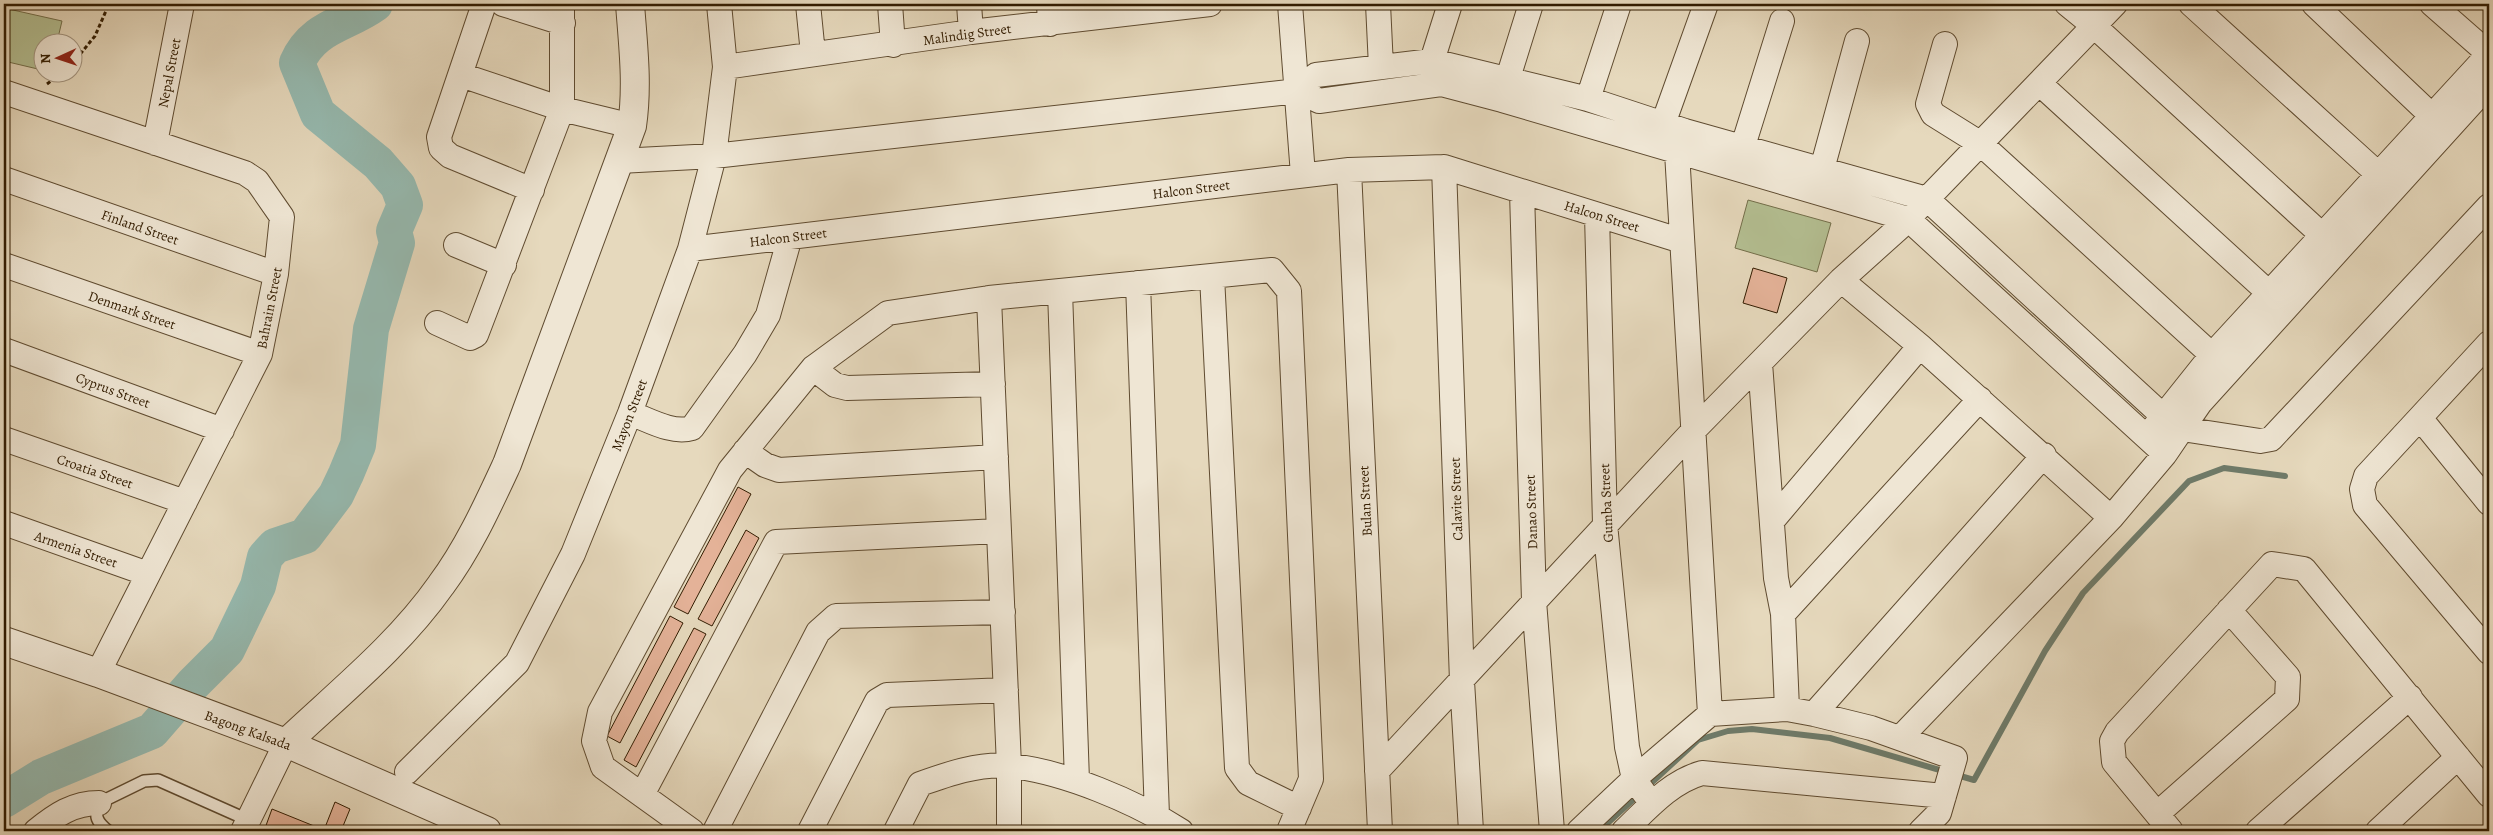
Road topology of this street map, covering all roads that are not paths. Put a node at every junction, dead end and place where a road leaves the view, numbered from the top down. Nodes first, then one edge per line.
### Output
1 (182, 4) edge
2 (484, 4) edge
3 (503, 4) edge
4 (630, 4) edge
5 (719, 4) edge
6 (808, 4) edge
7 (890, 4) edge
8 (969, 4) edge
9 (1210, 4) edge
10 (1290, 4) edge
11 (1378, 4) edge
12 (1450, 4) edge
13 (1531, 4) edge
14 (1619, 4) edge
15 (1706, 4) edge
16 (2067, 4) edge
17 (2115, 4) edge
18 (2190, 4) edge
19 (2314, 4) edge
20 (2432, 4) edge
21 (1136, 8) edge
22 (563, 14) edge
23 (1050, 14) edge
24 (1782, 20) dead end
25 (2094, 26) junction
26 (971, 32) junction
27 (1858, 41) dead end
28 (1945, 44) dead end
29 (893, 45) junction
30 (813, 54) junction
31 (1432, 61) junction
32 (725, 67) junction
33 (1381, 67) junction
34 (461, 75) junction
35 (1508, 78) junction
36 (2039, 83) junction
37 (2489, 84) edge
38 (1298, 91) junction
39 (4, 92) edge
40 (1588, 99) junction
41 (562, 109) junction
42 (2432, 116) junction
43 (1662, 124) junction
44 (632, 126) junction
45 (156, 143) junction
46 (1981, 144) junction
47 (1743, 146) junction
48 (1676, 152) junction
49 (714, 156) junction
50 (619, 161) junction
51 (1444, 167) junction
52 (1822, 168) junction
53 (1349, 170) junction
54 (2378, 174) junction
55 (1303, 175) junction
56 (4, 179) edge
57 (532, 190) junction
58 (1522, 192) junction
59 (1927, 199) junction
60 (2489, 206) edge
61 (1597, 215) junction
62 (1908, 219) junction
63 (2322, 235) junction
64 (790, 237) junction
65 (1682, 241) junction
66 (456, 245) dead end
67 (690, 249) junction
68 (4, 265) edge
69 (504, 265) junction
70 (276, 274) junction
71 (1212, 276) junction
72 (1840, 280) junction
73 (1138, 283) junction
74 (1060, 291) junction
75 (2269, 293) junction
76 (989, 298) junction
77 (437, 323) dead end
78 (1920, 346) junction
79 (4, 350) edge
80 (2487, 350) edge
81 (260, 354) junction
82 (2212, 355) junction
83 (1760, 362) junction
84 (813, 368) junction
85 (993, 384) junction
86 (1980, 399) junction
87 (630, 413) junction
88 (2420, 418) junction
89 (2172, 423) junction
90 (222, 430) junction
91 (1693, 431) junction
92 (2148, 437) junction
93 (4, 439) edge
94 (746, 451) junction
95 (2165, 454) junction
96 (2044, 455) junction
97 (996, 457) junction
98 (186, 502) junction
99 (2489, 503) edge
100 (2111, 518) junction
101 (1772, 521) junction
102 (4, 523) edge
103 (1605, 524) junction
104 (999, 531) junction
105 (148, 574) junction
106 (1534, 601) junction
107 (2229, 610) junction
108 (1003, 612) junction
109 (1783, 614) junction
110 (4, 641) edge
111 (2489, 652) edge
112 (98, 673) junction
113 (1462, 681) junction
114 (1006, 690) junction
115 (2410, 697) junction
116 (1787, 710) junction
117 (1710, 714) junction
118 (1814, 714) junction
119 (1901, 737) junction
120 (286, 743) junction
121 (2458, 757) junction
122 (1009, 766) junction
123 (1377, 771) junction
124 (407, 772) dead end
125 (1949, 780) junction
126 (1077, 781) junction
127 (1642, 791) junction
128 (642, 795) junction
129 (2489, 795) edge
130 (99, 803) junction
131 (1300, 808) junction
132 (1158, 816) junction
133 (2164, 823) edge
134 (246, 826) edge
135 (36, 831) edge
136 (108, 831) edge
137 (488, 831) edge
138 (692, 831) edge
139 (714, 831) edge
140 (810, 831) edge
141 (896, 831) edge
142 (1009, 831) edge
143 (1181, 831) edge
144 (1289, 831) edge
145 (1380, 831) edge
146 (1471, 831) edge
147 (1552, 831) edge
148 (1579, 831) edge
149 (1624, 831) edge
150 (1921, 831) edge
151 (2258, 831) edge
152 (2378, 831) edge

1 - 45 street, Nepal Street
2 - 34 street
3 - 22 street
4 - 44 street
5 - 32 street, Mayon Street
6 - 30 street
7 - 29 street
8 - 26 street
9 - 21 street, Malindig Street
10 - 38 street
11 - 33 street
12 - 31 street
13 - 35 street
14 - 40 street
15 - 43 street
16 - 25 street
17 - 25 street
18 - 54 street
19 - 42 street
20 - 42 street
21 - 23 street, Malindig Street
22 - 41 street
23 - 26 street, Malindig Street
24 - 47 street
25 - 36 street
25 - 63 street
26 - 29 street, Malindig Street
27 - 52 street
28 - 46 street
29 - 30 street, Malindig Street
30 - 32 street, Malindig Street
31 - 33 street
31 - 35 street
32 - 49 street, Mayon Street
33 - 38 street
34 - 41 street
34 - 57 street
35 - 40 street
36 - 46 street
36 - 75 street
37 - 89 street
38 - 48 street
38 - 49 street
38 - 55 street
39 - 45 street, Bahrain Street
40 - 43 street
41 - 44 street
41 - 57 street
42 - 54 street
43 - 47 street
44 - 50 street
45 - 70 street, Bahrain Street
46 - 59 street
46 - 82 street
47 - 52 street
48 - 62 street
48 - 65 street
49 - 50 street
49 - 67 street, Mayon Street
50 - 120 street
51 - 53 street, Halcon Street
51 - 58 street, Halcon Street
51 - 113 street, Calavite Street
52 - 59 street
53 - 55 street, Halcon Street
53 - 123 street, Bulan Street
54 - 63 street
55 - 64 street, Halcon Street
56 - 70 street, Finland Street
57 - 69 street
58 - 61 street, Halcon Street
58 - 106 street, Danao Street
59 - 62 street
59 - 89 street
60 - 89 street
61 - 65 street, Halcon Street
61 - 103 street, Gumba Street
62 - 72 street
62 - 92 street
63 - 75 street
64 - 67 street, Halcon Street
64 - 87 street
65 - 91 street
66 - 69 street
67 - 87 street, Mayon Street
68 - 81 street, Denmark Street
69 - 77 street
70 - 81 street, Bahrain Street
71 - 73 street
71 - 131 street
71 - 131 street
72 - 78 street
72 - 83 street
73 - 74 street
73 - 132 street
74 - 76 street
74 - 126 street
75 - 82 street
76 - 84 street
76 - 85 street
78 - 86 street
78 - 101 street
79 - 90 street, Cyprus Street
80 - 88 street
81 - 90 street, Bahrain Street
82 - 89 street
83 - 91 street
83 - 101 street
84 - 85 street
84 - 94 street
85 - 97 street
86 - 96 street
86 - 109 street
87 - 124 street, Mayon Street
88 - 99 street
88 - 111 street
89 - 92 street
89 - 95 street
90 - 98 street, Bahrain Street
91 - 103 street
91 - 117 street
92 - 95 street
93 - 98 street, Croatia Street
94 - 97 street
94 - 128 street
95 - 100 street
96 - 100 street
96 - 118 street
97 - 104 street
98 - 105 street, Bahrain Street
100 - 119 street
101 - 109 street
102 - 105 street, Armenia Street
103 - 106 street
103 - 127 street, Gumba Street
104 - 108 street
104 - 128 street
105 - 112 street, Bahrain Street
106 - 113 street
106 - 147 street, Danao Street
107 - 115 street
107 - 133 street
107 - 133 street
108 - 114 street
108 - 139 street
109 - 116 street
110 - 112 street, Bagong Kalsada
112 - 120 street, Bagong Kalsada
113 - 123 street
113 - 146 street, Calavite Street
114 - 122 street
114 - 140 street
115 - 121 street
115 - 151 street
116 - 117 street
116 - 118 street
117 - 127 street
118 - 119 street
119 - 125 street
120 - 134 street
120 - 137 street, Bagong Kalsada
121 - 129 street
121 - 152 street
122 - 126 street
122 - 141 street
122 - 142 street
123 - 145 street, Bulan Street
125 - 127 street
125 - 150 street
126 - 132 street
127 - 148 street
127 - 149 street
128 - 138 street
130 - 134 lane
130 - 135 street
130 - 136 lane
131 - 144 street
132 - 143 street

